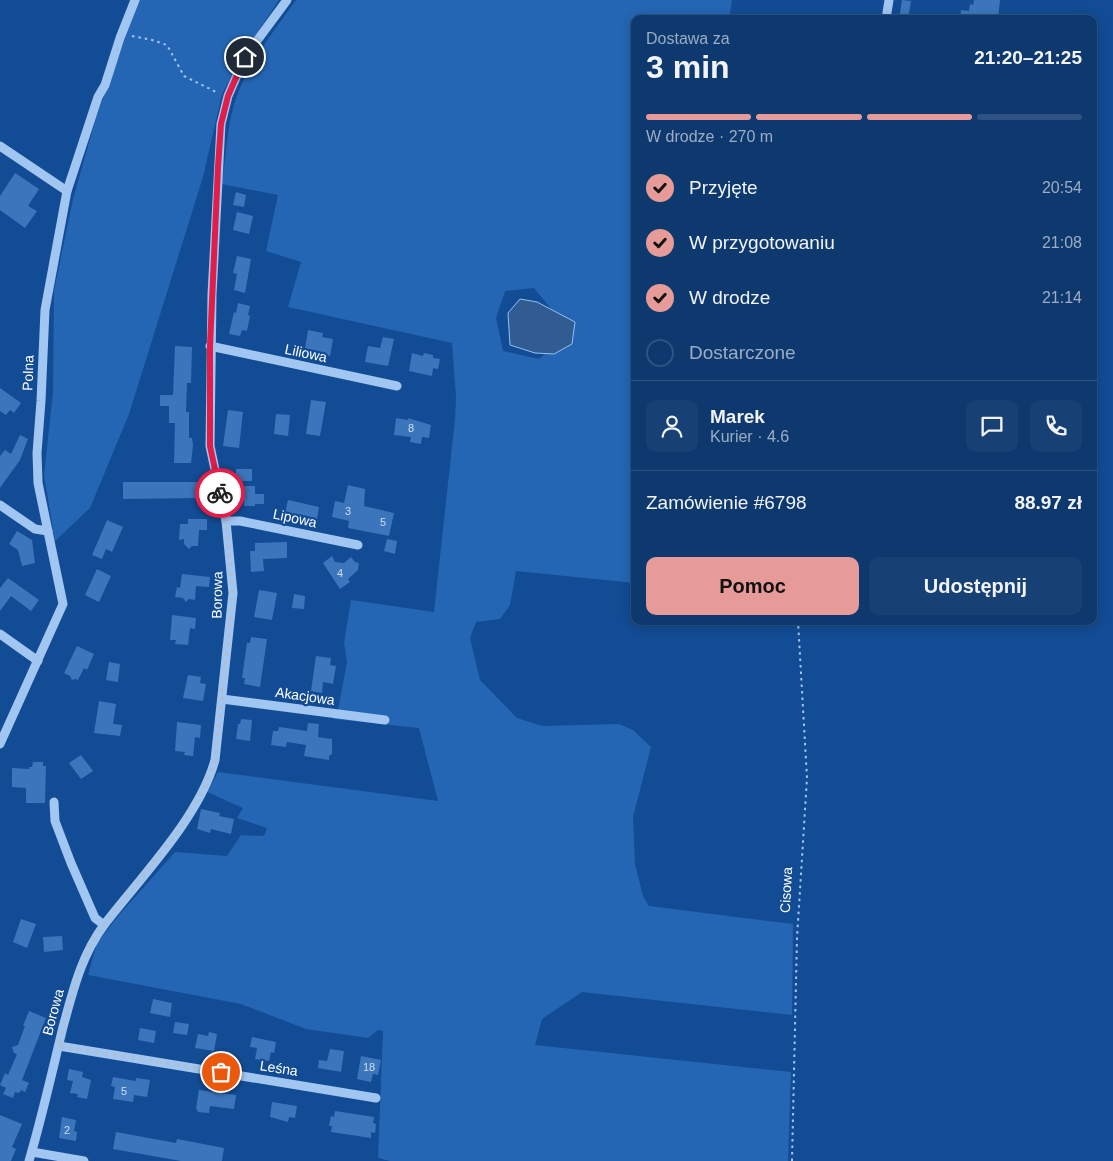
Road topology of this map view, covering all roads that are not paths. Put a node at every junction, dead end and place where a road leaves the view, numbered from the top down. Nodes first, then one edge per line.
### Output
1 (134, 0) edge
2 (287, 0) edge
3 (889, 0) edge
4 (887, 15) edge
5 (0, 146) edge
6 (67, 191) junction
7 (210, 346) junction
8 (397, 386) dead end
9 (0, 505) edge
10 (226, 522) junction
11 (48, 531) junction
12 (358, 545) dead end
13 (0, 634) edge
14 (38, 661) junction
15 (222, 699) junction
16 (385, 720) dead end
17 (0, 744) edge
18 (54, 802) dead end
19 (104, 925) junction
20 (58, 1046) junction
21 (376, 1098) dead end
22 (30, 1156) edge
23 (84, 1161) edge

1 - 6 street, Polna
2 - 7 street, Borowa
3 - 4 street
5 - 6 street
6 - 11 street, Polna
7 - 8 street, Liliowa
7 - 10 street, Borowa
9 - 11 street
10 - 12 street, Lipowa
10 - 15 street, Borowa
11 - 14 street, Polna
13 - 14 street
14 - 17 street, Polna
15 - 16 street, Akacjowa
15 - 19 street, Borowa
18 - 19 street
19 - 20 street, Borowa
20 - 21 street, Leśna
20 - 22 street, Borowa
22 - 23 street

